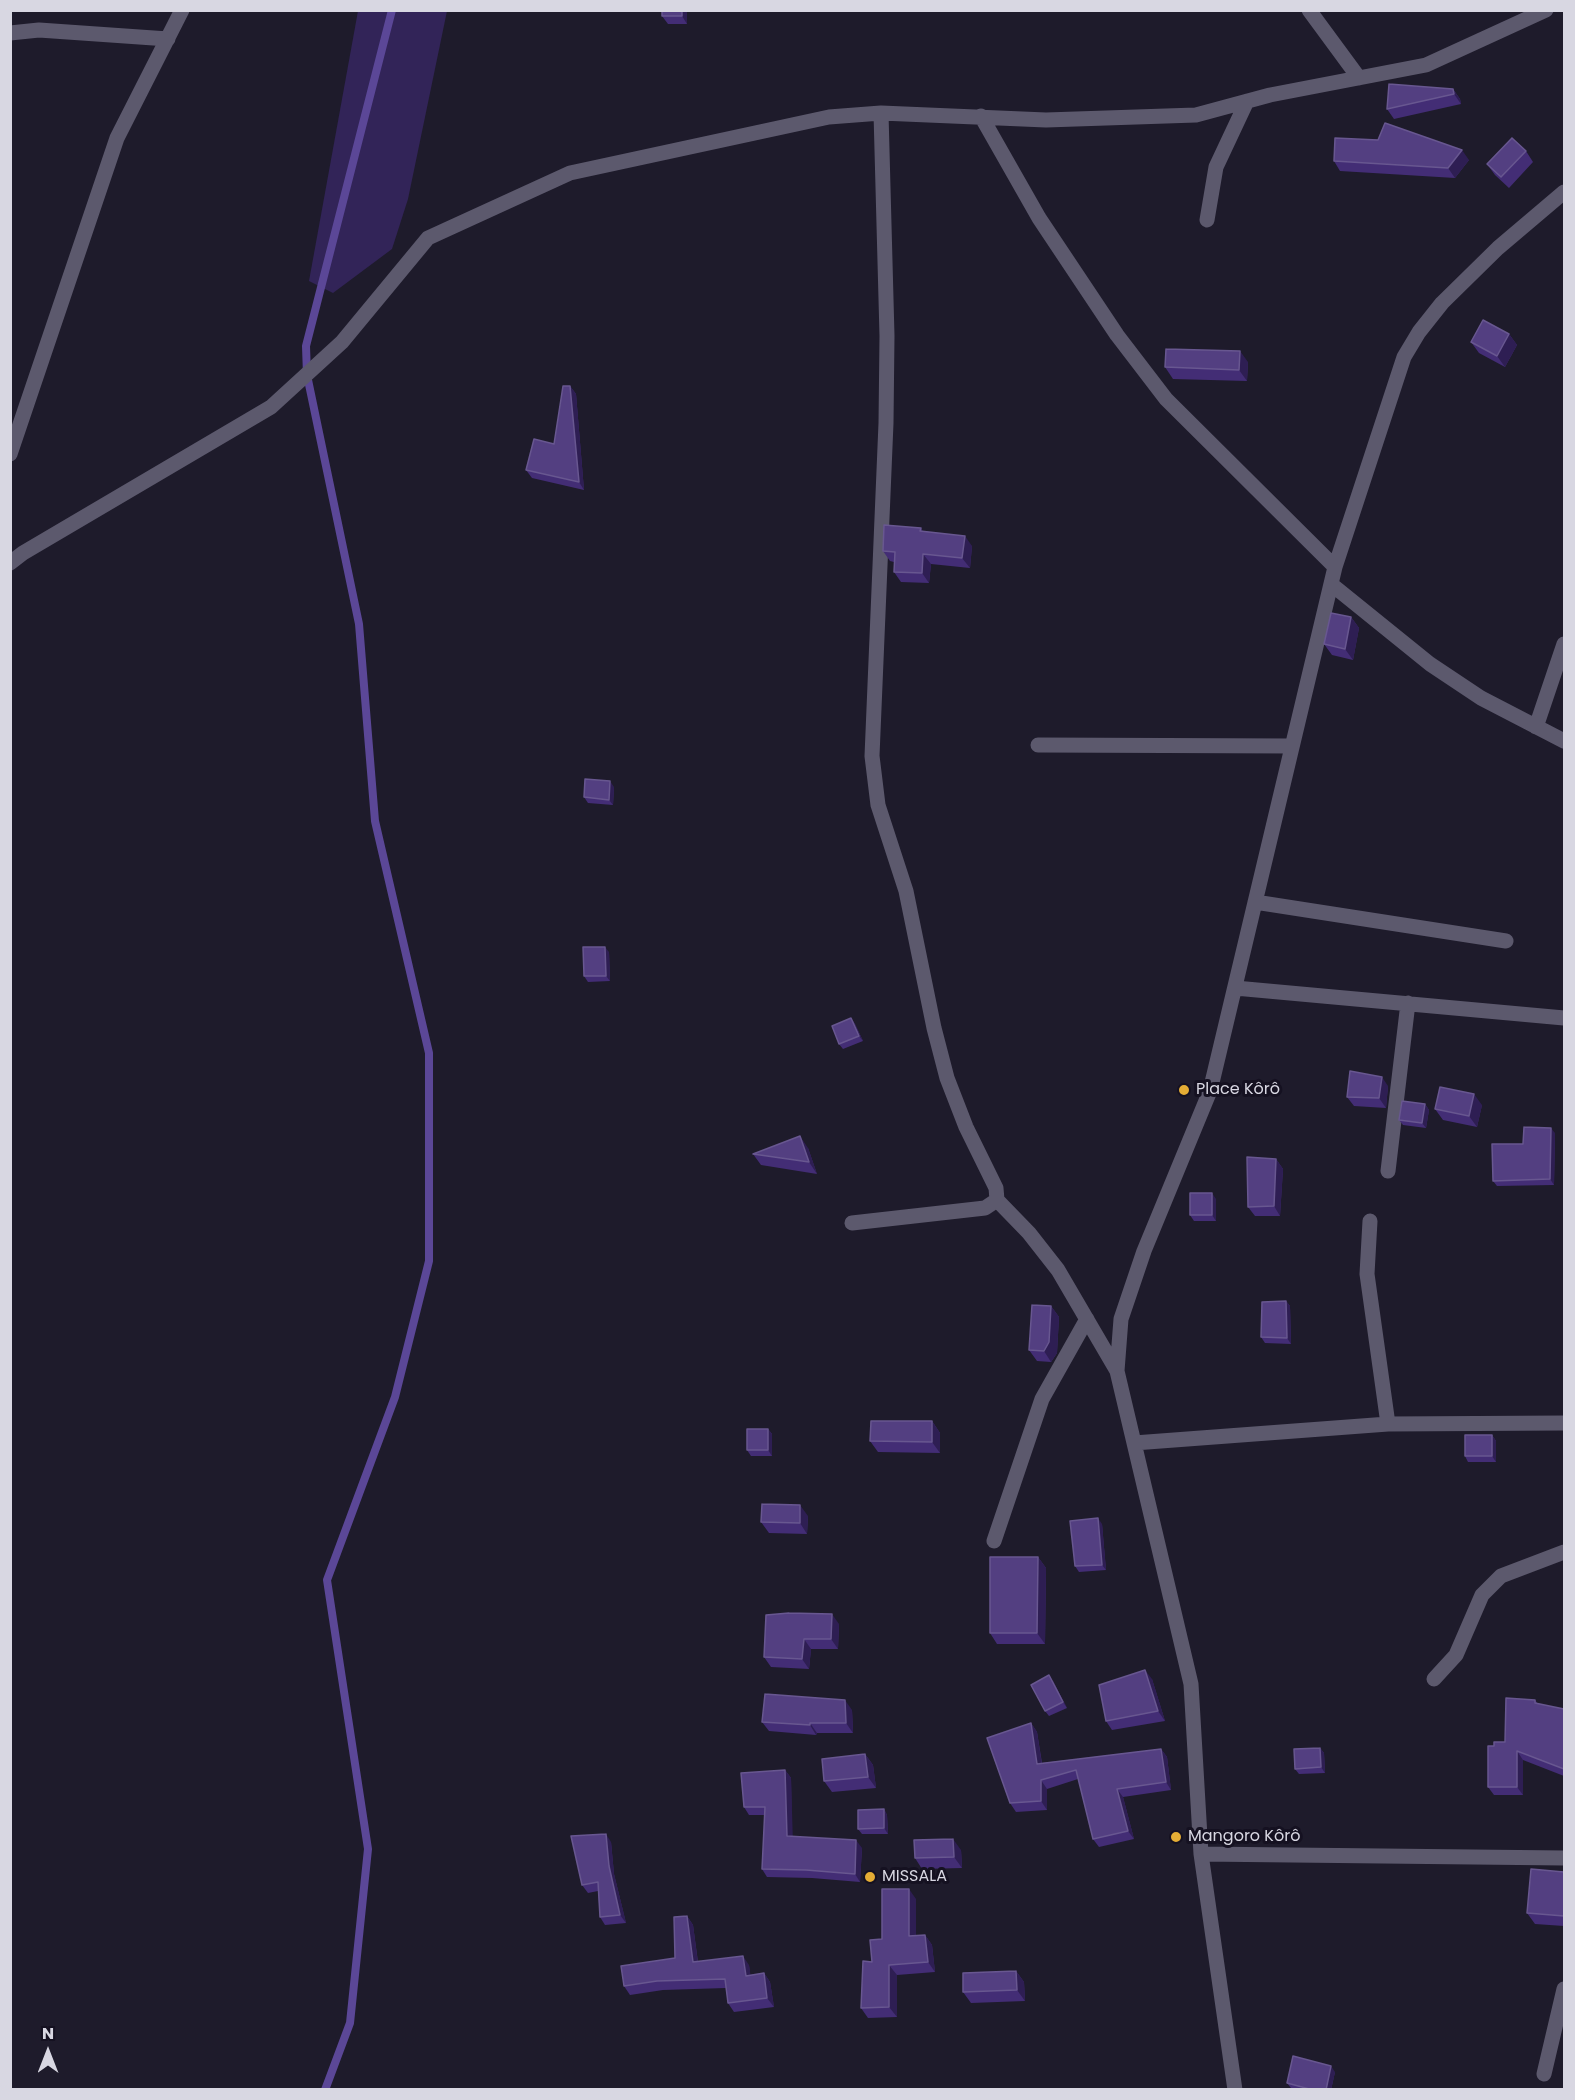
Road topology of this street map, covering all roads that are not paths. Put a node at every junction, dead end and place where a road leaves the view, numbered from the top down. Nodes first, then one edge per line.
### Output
1 (182, 10) edge
2 (1309, 10) edge
3 (1546, 10) edge
4 (10, 33) edge
5 (168, 39) junction
6 (1359, 78) junction
7 (1247, 101) junction
8 (881, 112) junction
9 (981, 116) junction
10 (1564, 192) edge
11 (1207, 220) dead end
12 (10, 454) edge
13 (10, 563) edge
14 (1335, 567) junction
15 (1331, 584) junction
16 (1564, 644) edge
17 (1536, 726) junction
18 (1564, 741) edge
19 (1038, 745) dead end
20 (1292, 746) junction
21 (1256, 902) junction
22 (1506, 941) dead end
23 (1235, 988) junction
24 (1408, 1004) junction
25 (1564, 1018) edge
26 (1388, 1171) dead end
27 (997, 1200) junction
28 (1370, 1221) dead end
29 (852, 1223) dead end
30 (1087, 1320) junction
31 (1117, 1371) junction
32 (1388, 1424) junction
33 (1564, 1424) edge
34 (1134, 1443) junction
35 (994, 1541) dead end
36 (1564, 1552) edge
37 (1434, 1679) dead end
38 (1201, 1854) junction
39 (1564, 1858) edge
40 (1564, 1989) edge
41 (1544, 2074) dead end
42 (1239, 2088) edge

1 - 5 street
2 - 6 street
3 - 6 street
4 - 5 street
5 - 12 street
6 - 7 street
7 - 9 street
7 - 11 street
8 - 9 street
8 - 13 street
8 - 27 street
9 - 14 street
10 - 14 street
14 - 15 street
15 - 17 street
15 - 20 street
16 - 17 street
17 - 18 street
19 - 20 street
20 - 21 street
21 - 22 street
21 - 23 street
23 - 24 street
23 - 31 street
24 - 25 street
24 - 26 street
27 - 29 street
27 - 30 street
28 - 32 street
30 - 31 street
30 - 35 street
31 - 34 street
32 - 33 street
32 - 34 street
34 - 38 street
36 - 37 street
38 - 39 street
38 - 42 street
40 - 41 street

